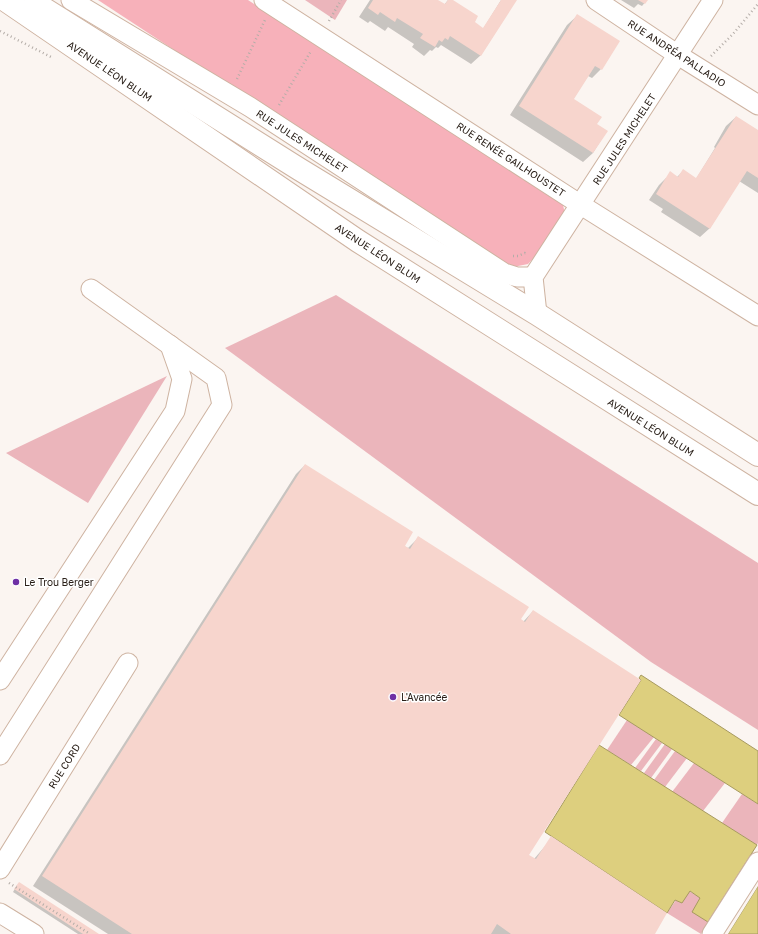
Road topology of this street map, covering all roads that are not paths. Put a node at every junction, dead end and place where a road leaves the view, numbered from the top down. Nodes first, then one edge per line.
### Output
1 (5, 0) edge
2 (31, 0) edge
3 (596, 0) edge
4 (713, 0) edge
5 (268, 3) edge
6 (72, 11) edge
7 (0, 15) edge
8 (678, 55) junction
9 (88, 56) junction
10 (758, 105) edge
11 (581, 205) junction
12 (533, 277) junction
13 (91, 289) dead end
14 (538, 314) junction
15 (758, 316) edge
16 (170, 345) junction
17 (758, 455) edge
18 (758, 494) edge
19 (128, 663) dead end
20 (0, 680) edge
21 (0, 755) edge
22 (758, 862) edge
23 (3, 875) edge
24 (0, 913) edge
25 (34, 934) edge
26 (712, 934) edge

1 - 9 main road, AVENUE LÉON BLUM
2 - 6 main road, AVENUE LÉON BLUM
3 - 8 street, RUE ANDRÉA PALLADIO
4 - 8 street, RUE JULES MICHELET
5 - 11 street, RUE RENÉE GAILHOUSTET
6 - 12 street, RUE JULES MICHELET
6 - 14 main road, AVENUE LÉON BLUM
7 - 9 main road
8 - 10 street, RUE ANDRÉA PALLADIO
8 - 11 street, RUE JULES MICHELET
9 - 18 main road, AVENUE LÉON BLUM
11 - 12 street, RUE JULES MICHELET
11 - 15 street, RUE RENÉE GAILHOUSTET
12 - 14 street
13 - 16 street
14 - 17 main road, AVENUE LÉON BLUM
16 - 20 street
16 - 21 street
19 - 23 street, RUE CORD
22 - 26 street
24 - 25 street

